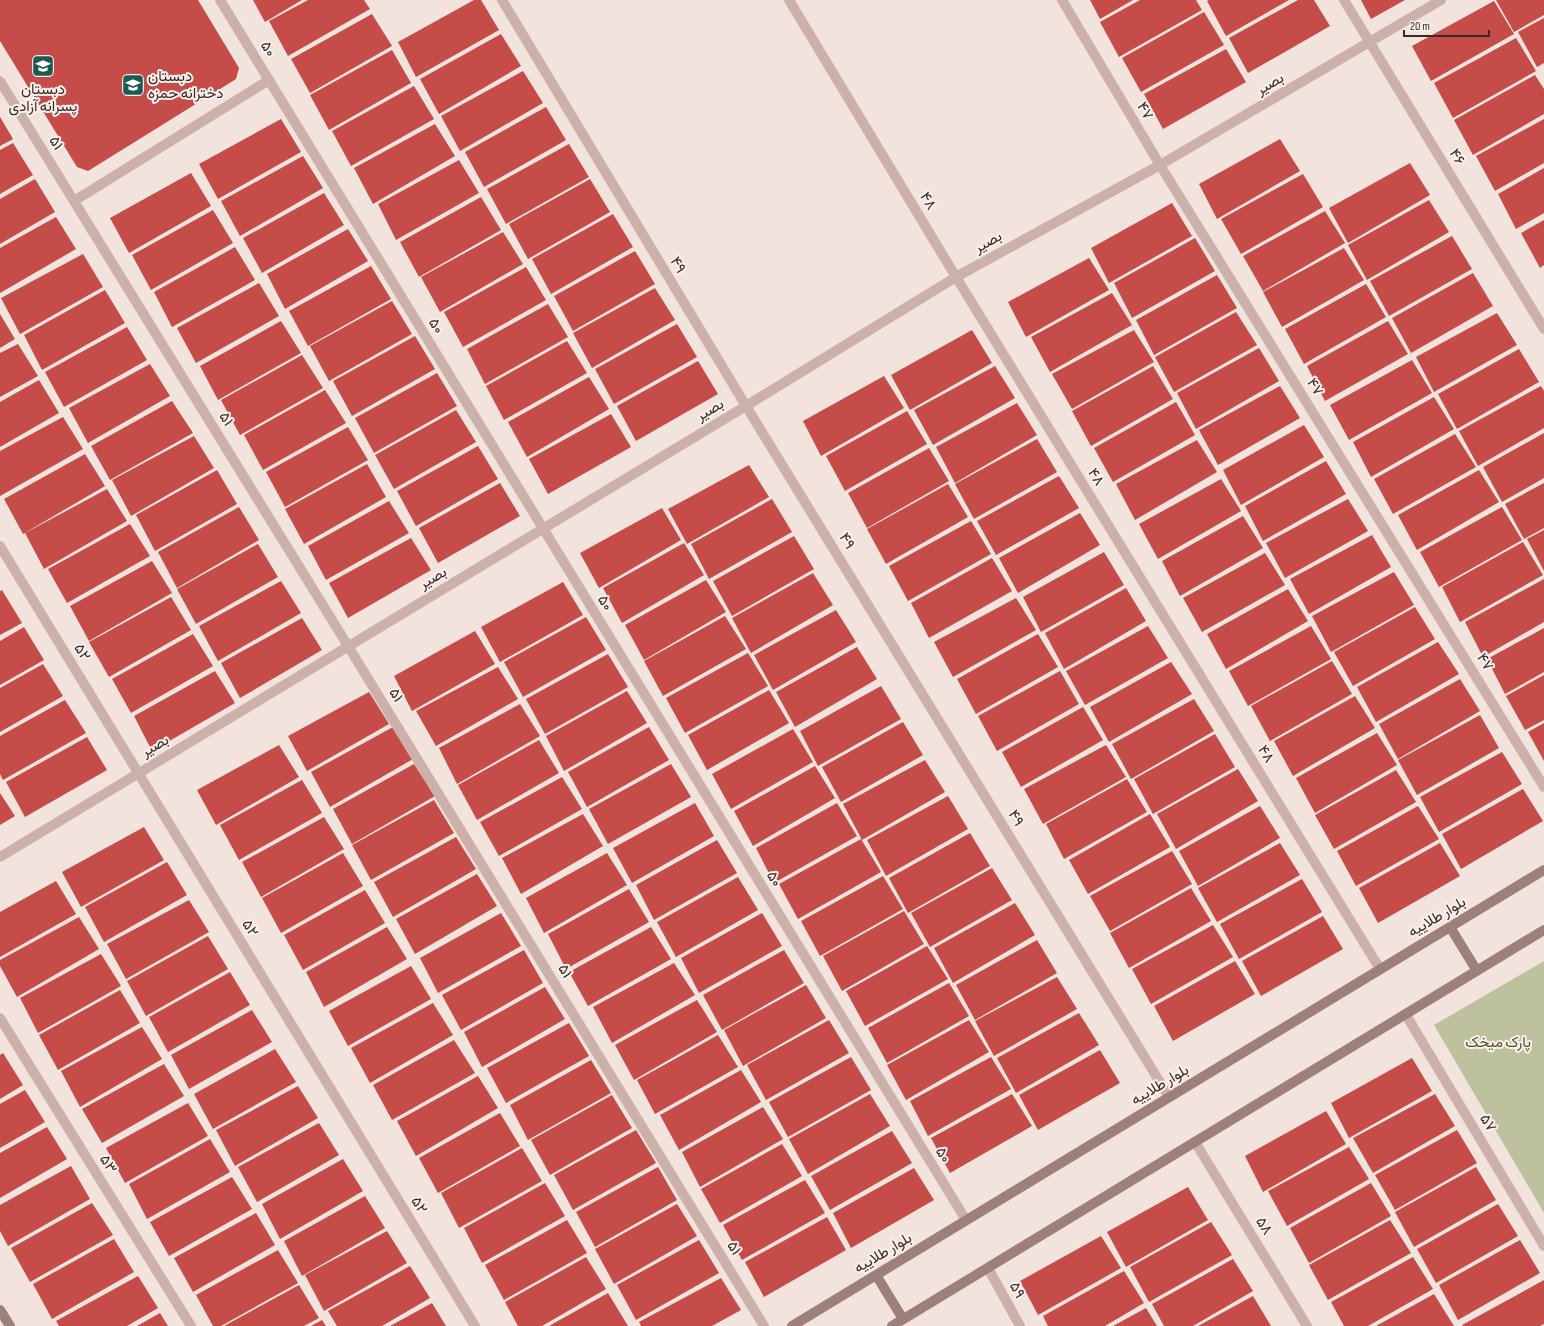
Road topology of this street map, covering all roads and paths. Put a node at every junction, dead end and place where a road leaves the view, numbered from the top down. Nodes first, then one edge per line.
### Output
1 (220, 0) edge
2 (502, 0) edge
3 (789, 0) edge
4 (1062, 0) edge
5 (1344, 0) edge
6 (1441, 0) edge
7 (1370, 43) junction
8 (269, 80) junction
9 (0, 81) edge
10 (1160, 165) junction
11 (74, 201) junction
12 (956, 277) junction
13 (1544, 329) edge
14 (746, 406) junction
15 (542, 529) junction
16 (0, 546) edge
17 (348, 646) junction
18 (138, 774) junction
19 (1544, 788) edge
20 (0, 857) edge
21 (1544, 870) edge
22 (1450, 927) junction
23 (1544, 930) edge
24 (1380, 969) junction
25 (1477, 971) junction
26 (1406, 1015) junction
27 (0, 1018) edge
28 (1169, 1097) junction
29 (1195, 1142) junction
30 (966, 1220) junction
31 (1544, 1244) edge
32 (988, 1268) junction
33 (876, 1275) junction
34 (0, 1310) edge
35 (903, 1319) junction
36 (10, 1326) edge
37 (191, 1326) edge
38 (475, 1326) edge
39 (764, 1326) edge
40 (792, 1326) edge
41 (892, 1326) edge
42 (1020, 1326) edge
43 (1307, 1326) edge

1 - 8 street, ۵۰
2 - 14 street, ۴۹
3 - 12 street, ۴۸
4 - 10 street, ۴۷
5 - 7 street, ۴۶
6 - 7 street, بصیر
7 - 10 street, بصیر
7 - 13 street, ۴۶
8 - 11 street
8 - 15 street, ۵۰
9 - 11 street, ۵۱
10 - 12 street, بصیر
10 - 19 street, ۴۷
11 - 17 street, ۵۱
12 - 14 street, بصیر
12 - 24 street, ۴۸
14 - 15 street, بصیر
14 - 28 street, ۴۹
15 - 17 street, بصیر
15 - 30 street, ۵۰
16 - 18 street, ۵۲
17 - 18 street, بصیر
17 - 39 street, ۵۱
18 - 20 street, بصیر
18 - 38 street, ۵۲
21 - 22 main road, بلوار طلاییه
22 - 24 main road, بلوار طلاییه
22 - 25 main road
23 - 25 main road
24 - 28 main road, بلوار طلاییه
25 - 26 main road
26 - 29 main road
26 - 31 street, ۵۷
27 - 37 street, ۵۳
28 - 30 main road, بلوار طلاییه
29 - 32 main road
29 - 43 street, ۵۸
30 - 33 main road, بلوار طلاییه
32 - 35 main road
32 - 42 street, ۵۹
33 - 35 main road
33 - 40 main road, بلوار طلاییه
34 - 36 main road
35 - 41 main road

